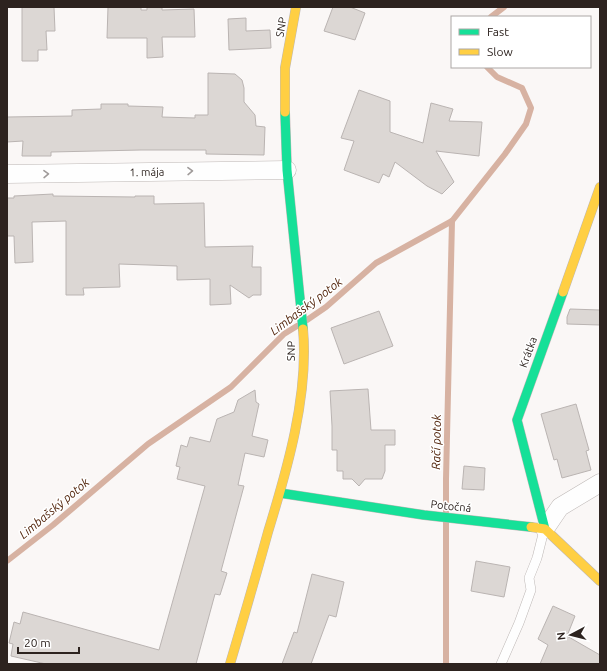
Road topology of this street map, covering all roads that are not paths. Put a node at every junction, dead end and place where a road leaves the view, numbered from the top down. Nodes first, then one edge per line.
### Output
1 (296, 7) edge
2 (287, 170) junction
3 (7, 174) edge
4 (600, 187) edge
5 (600, 483) edge
6 (280, 493) junction
7 (545, 529) junction
8 (600, 581) edge
9 (230, 664) edge
10 (501, 664) edge

1 - 2 street, SNP
3 -> 2 street, 1. mája
2 - 6 street, SNP
4 - 7 street, Krátka
5 - 7 street
6 - 7 street, Potočná
6 - 9 street, SNP
7 - 8 street
7 - 10 lane

